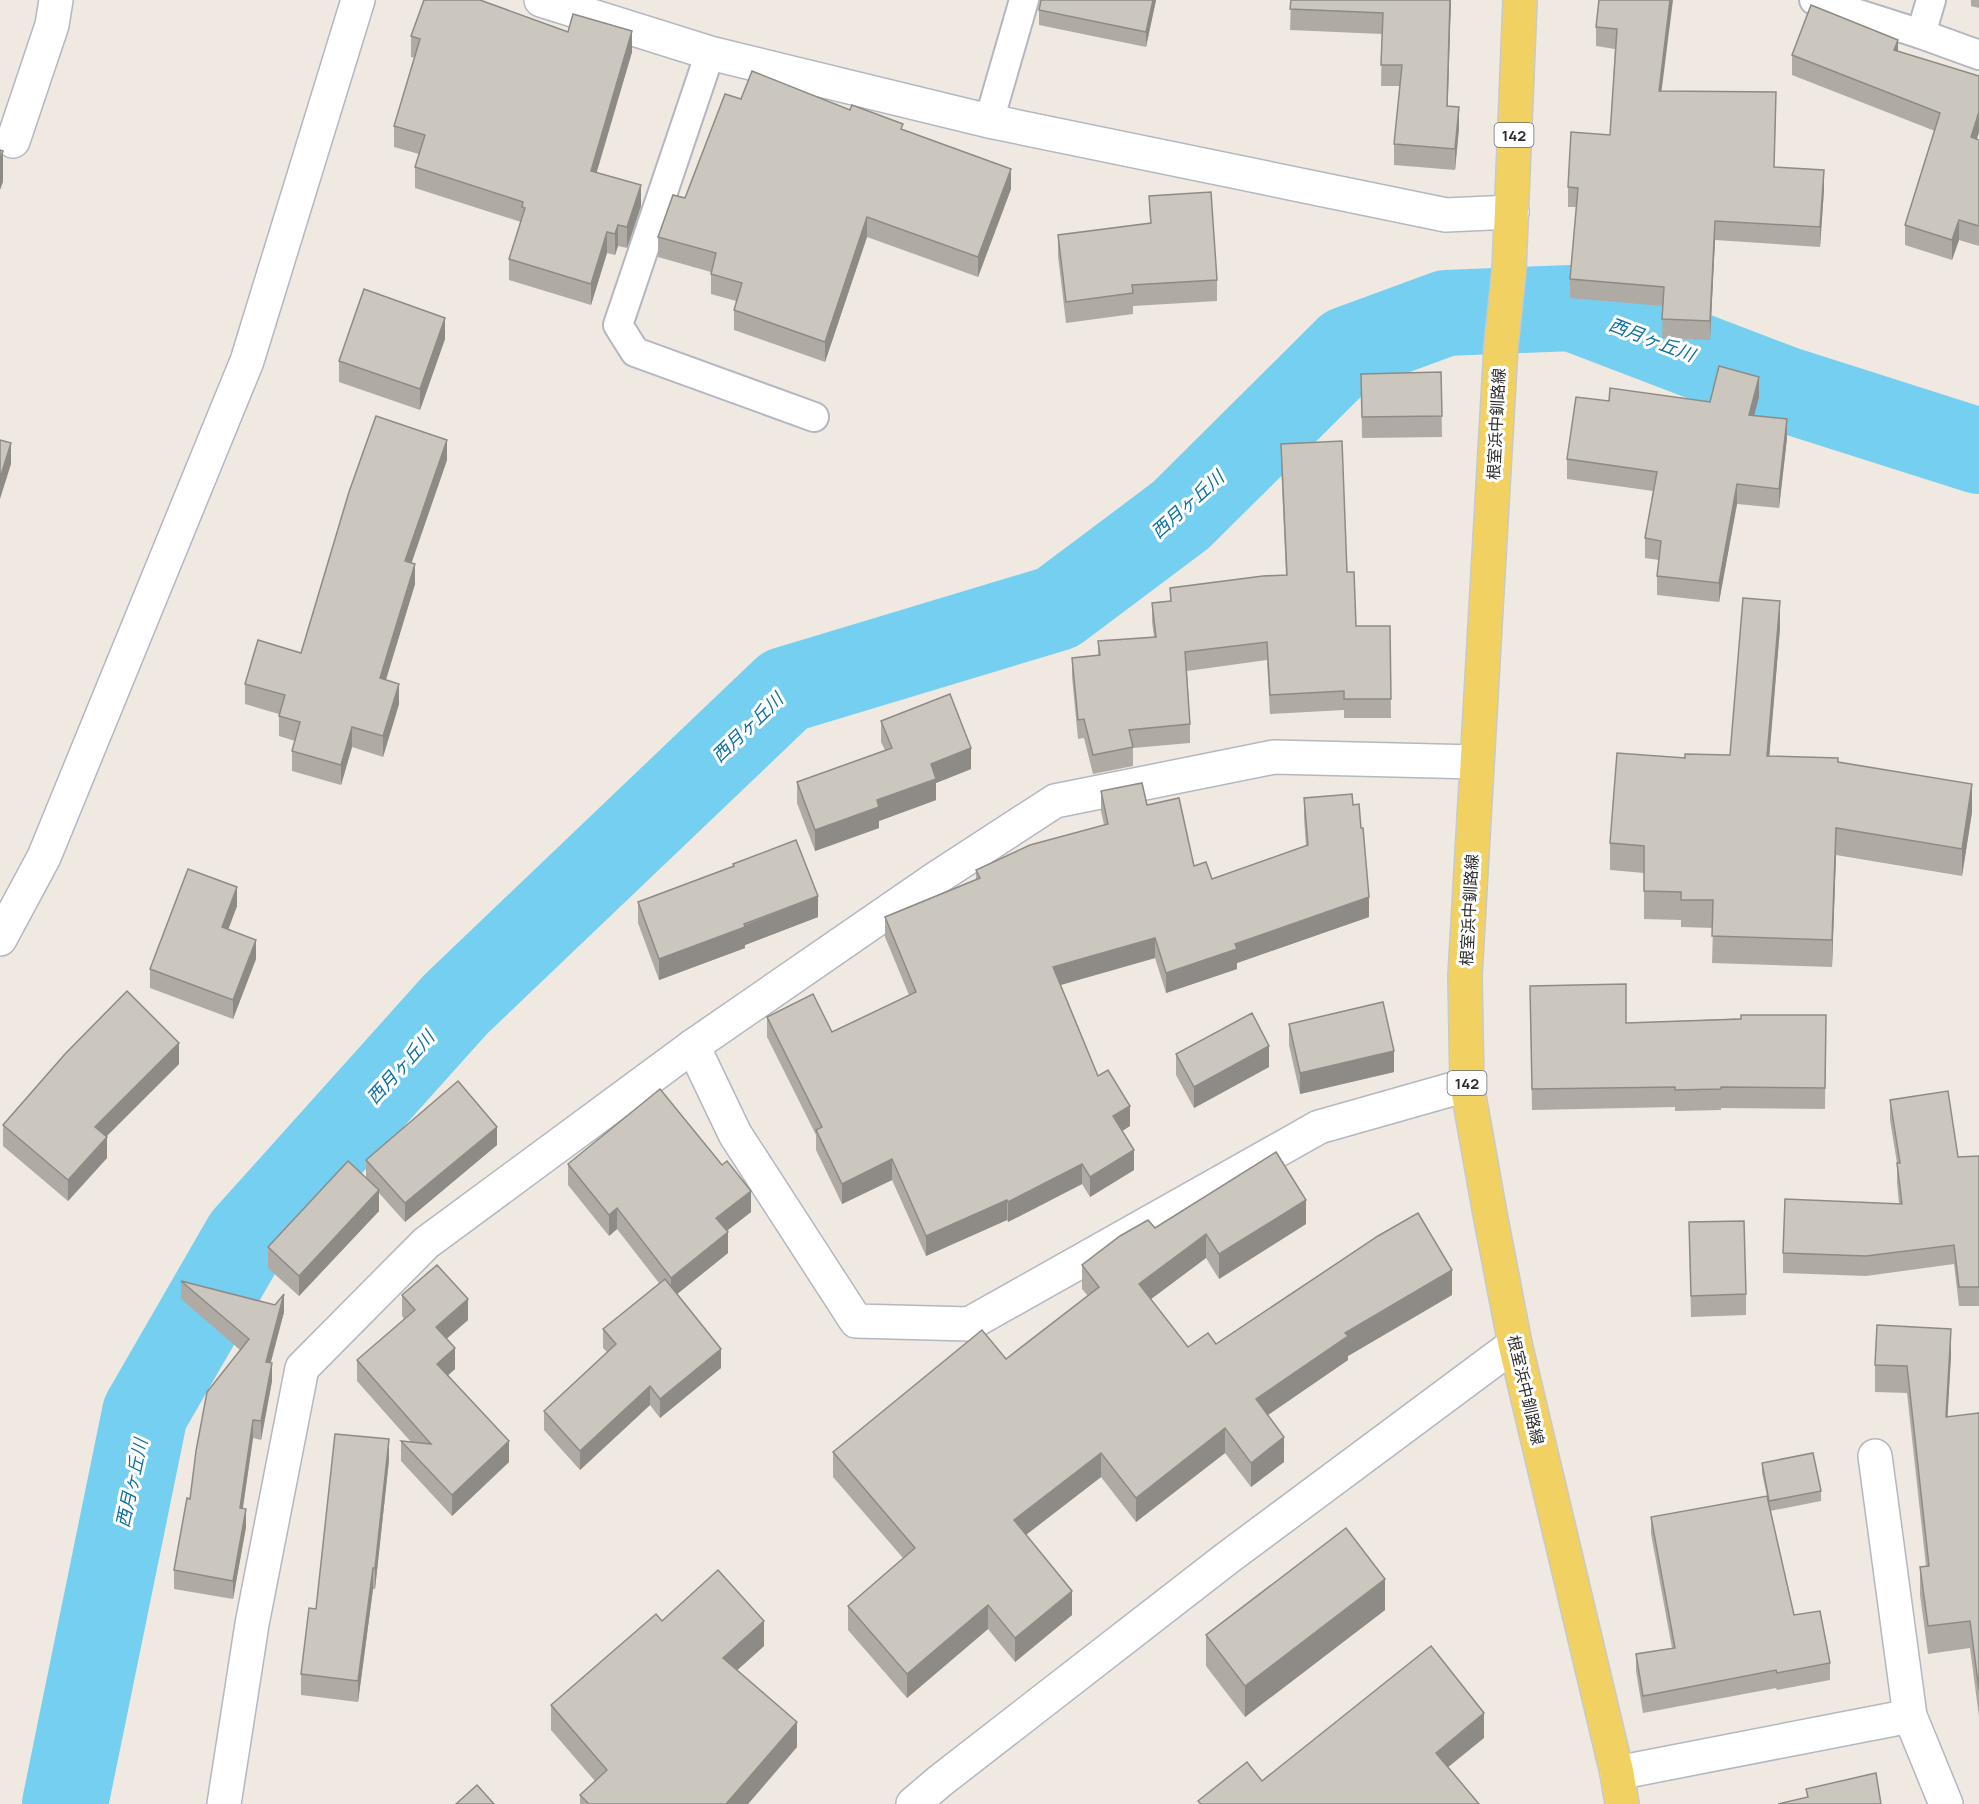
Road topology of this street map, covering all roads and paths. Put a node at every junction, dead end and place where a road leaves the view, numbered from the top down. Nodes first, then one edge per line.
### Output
1 (56, 0) edge
2 (358, 0) edge
3 (541, 0) edge
4 (1024, 0) edge
5 (1520, 0) edge
6 (1814, 0) edge
7 (1931, 0) edge
8 (1921, 34) junction
9 (710, 53) junction
10 (1979, 55) edge
11 (988, 121) junction
12 (13, 141) dead end
13 (1512, 212) junction
14 (814, 417) dead end
15 (1476, 762) junction
16 (0, 939) edge
17 (693, 1046) junction
18 (1467, 1085) junction
19 (1515, 1344) junction
20 (1875, 1456) dead end
21 (1910, 1716) junction
22 (1617, 1773) junction
23 (224, 1804) edge
24 (913, 1804) edge
25 (1622, 1804) edge
26 (1946, 1804) edge

1 - 12 street
2 - 16 street
3 - 9 street
4 - 11 lane
5 - 13 main road, 根室浜中釧路線 / 142
6 - 8 lane
7 - 8 lane
8 - 10 lane
9 - 11 street
9 - 14 lane
11 - 13 street
13 - 15 main road, 根室浜中釧路線 / 142
15 - 17 street
15 - 18 main road, 根室浜中釧路線 / 142
17 - 18 street
17 - 23 street
18 - 19 main road, 根室浜中釧路線 / 142
19 - 22 main road, 根室浜中釧路線 / 142
19 - 24 street
20 - 21 street
21 - 22 street
21 - 26 street
22 - 25 main road, 根室浜中釧路線 / 142

